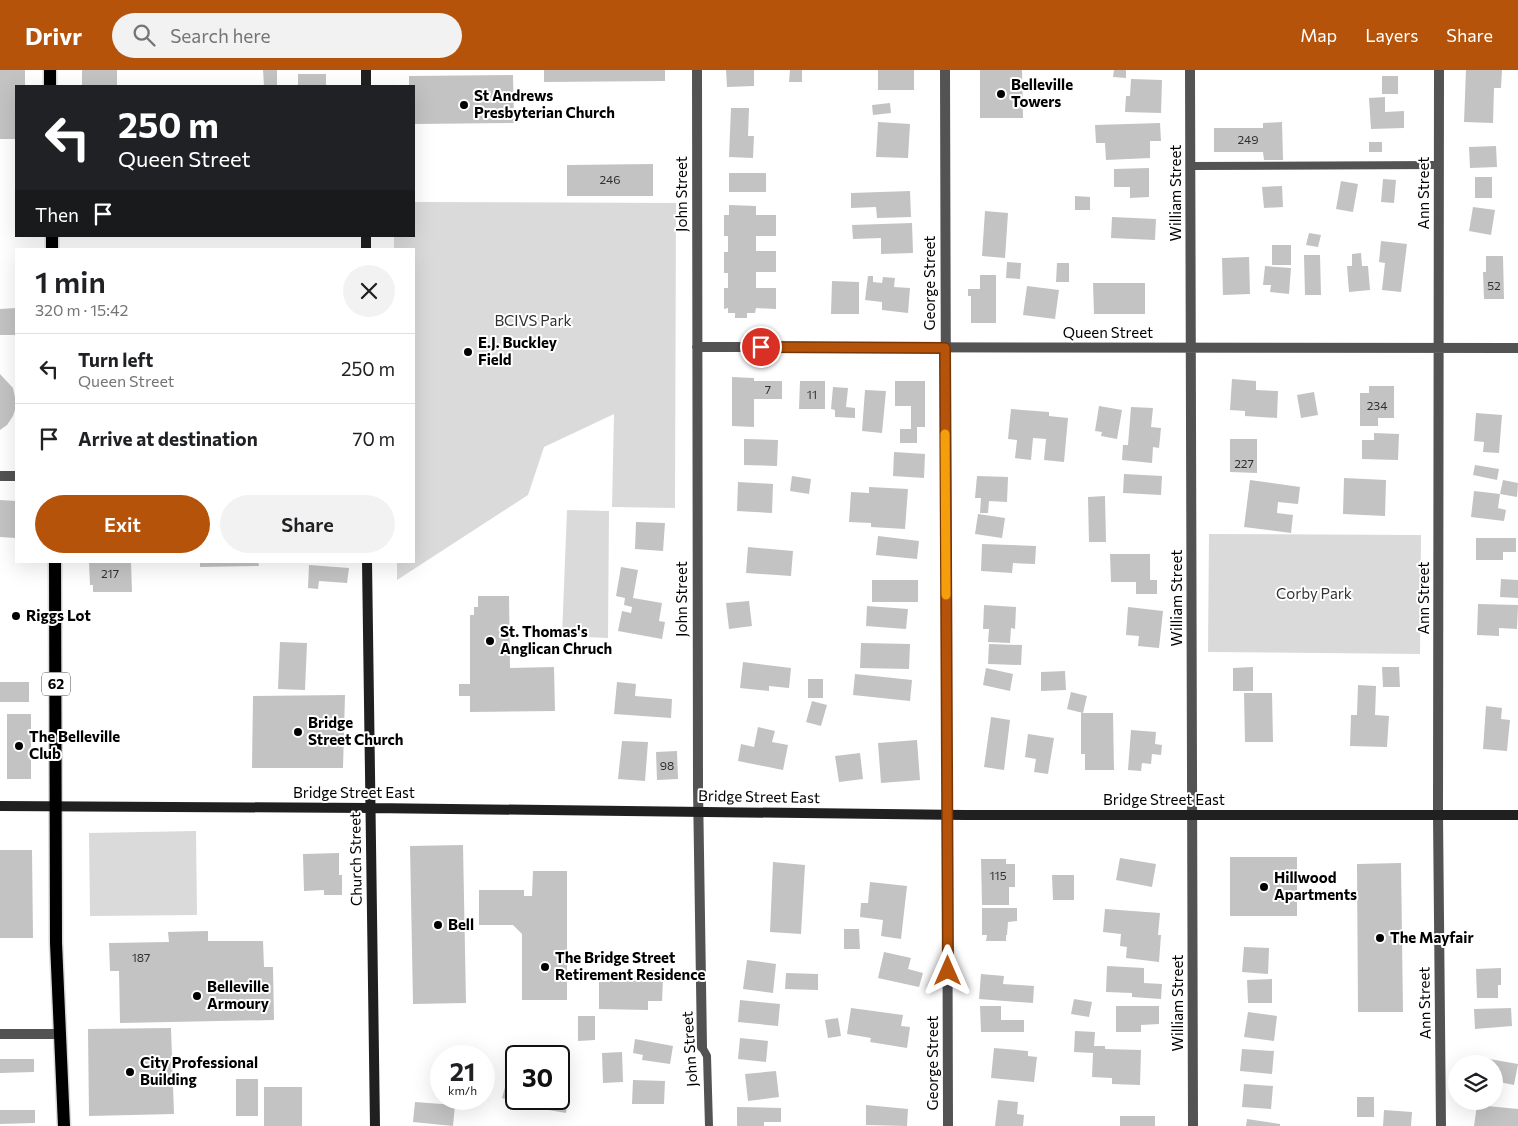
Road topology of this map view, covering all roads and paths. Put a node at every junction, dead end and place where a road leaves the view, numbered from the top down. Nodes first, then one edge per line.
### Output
1 (50, 70) edge
2 (366, 70) edge
3 (697, 70) edge
4 (945, 70) edge
5 (1190, 70) edge
6 (1439, 70) edge
7 (50, 85) edge
8 (366, 85) edge
9 (1439, 165) junction
10 (1191, 166) junction
11 (697, 347) junction
12 (945, 348) junction
13 (1438, 348) junction
14 (1518, 348) edge
15 (1191, 349) junction
16 (0, 476) edge
17 (15, 476) edge
18 (56, 563) edge
19 (367, 563) edge
20 (0, 806) edge
21 (57, 807) junction
22 (370, 808) junction
23 (698, 811) junction
24 (947, 815) junction
25 (1192, 815) junction
26 (1518, 815) edge
27 (1438, 816) junction
28 (0, 1034) edge
29 (60, 1034) junction
30 (702, 1047) joint
31 (64, 1126) edge
32 (375, 1126) edge
33 (709, 1126) edge
34 (948, 1126) edge
35 (1193, 1126) edge
36 (1441, 1126) edge

1 - 7 main road
2 - 8 street
3 - 11 street, John Street
4 - 12 street, George Street
5 - 10 street, William Street
6 - 9 street, Ann Street
9 - 10 lane
9 - 13 street, Ann Street
10 - 15 street, William Street
11 - 12 street, Queen Street
11 - 23 street, John Street
12 - 15 street, Queen Street
12 - 24 street, George Street
13 - 14 street, Queen Street
13 - 15 street, Queen Street
13 - 27 street, Ann Street
15 - 25 street, William Street
16 - 17 street
18 - 21 main road, 62
19 - 22 street, Church Street
20 - 21 street, Bridge Street East
21 - 22 street, Bridge Street East
21 - 29 main road, 62
22 - 23 street, Bridge Street East
22 - 32 street, Church Street
23 - 24 street, Bridge Street East
23 - 30 street, John Street
24 - 25 street, Bridge Street East
24 - 34 street, George Street
25 - 27 street, Bridge Street East
25 - 35 street, William Street
26 - 27 street, Bridge Street East
27 - 36 street, Ann Street
28 - 29 street
29 - 31 main road, 62
30 - 33 lane, John Street

